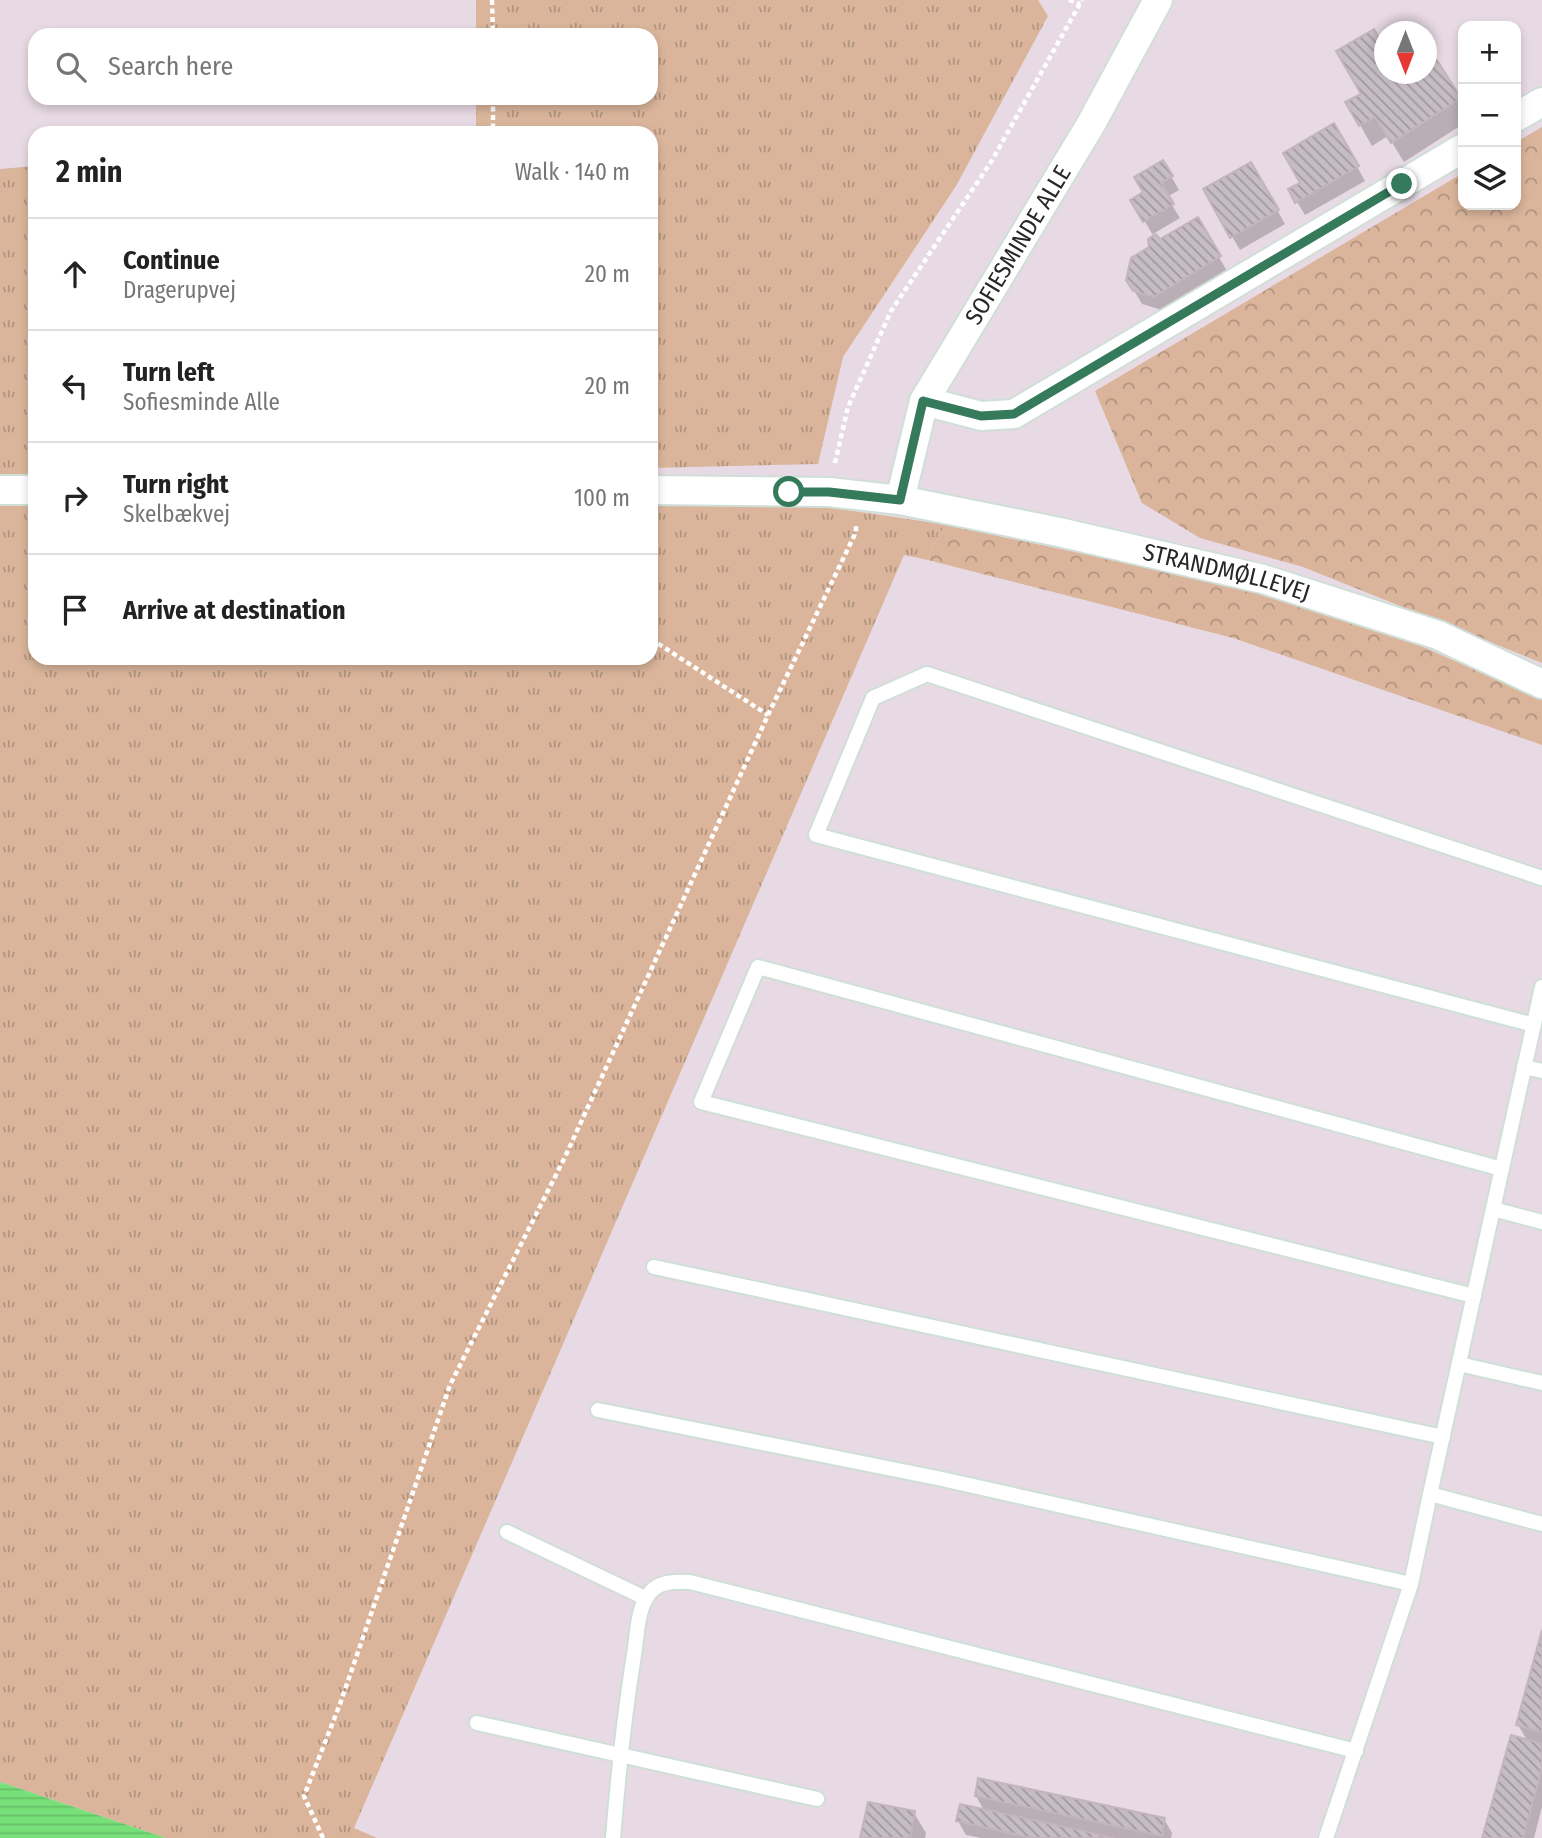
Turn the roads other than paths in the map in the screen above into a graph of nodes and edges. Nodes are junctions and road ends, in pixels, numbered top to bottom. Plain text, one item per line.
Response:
1 (1158, 0) edge
2 (1542, 102) edge
3 (1521, 114) edge
4 (1458, 151) edge
5 (923, 401) junction
6 (0, 490) edge
7 (28, 490) edge
8 (658, 490) edge
9 (900, 500) junction
10 (1542, 684) edge
11 (1542, 878) edge
12 (1542, 988) edge
13 (1534, 1026) junction
14 (1524, 1067) junction
15 (1542, 1071) edge
16 (1502, 1169) junction
17 (1493, 1209) junction
18 (1542, 1222) edge
19 (654, 1267) dead end
20 (1474, 1296) junction
21 (1460, 1363) junction
22 (1542, 1383) edge
23 (598, 1410) dead end
24 (1443, 1437) junction
25 (1430, 1494) junction
26 (1542, 1524) edge
27 (507, 1532) dead end
28 (1411, 1584) junction
29 (645, 1598) junction
30 (477, 1723) dead end
31 (1356, 1751) junction
32 (619, 1756) junction
33 (817, 1799) dead end
34 (613, 1838) edge
35 (1326, 1838) edge

1 - 5 street, SOFIESMINDE ALLE
2 - 3 street
4 - 5 street
5 - 9 street, SOFIESMINDE ALLE
6 - 7 street
8 - 9 street, STRANDMØLLEVEJ
9 - 10 street, STRANDMØLLEVEJ
11 - 13 lane
12 - 13 lane
13 - 14 lane
14 - 15 lane
14 - 16 lane
16 - 17 lane
16 - 20 lane
17 - 18 lane
17 - 20 lane
19 - 24 lane
20 - 21 lane
21 - 22 lane
21 - 24 lane
23 - 28 lane
24 - 25 lane
25 - 26 lane
25 - 28 lane
27 - 29 lane
28 - 31 lane
29 - 31 lane
29 - 32 lane
30 - 32 lane
31 - 35 lane
32 - 33 lane
32 - 34 lane

